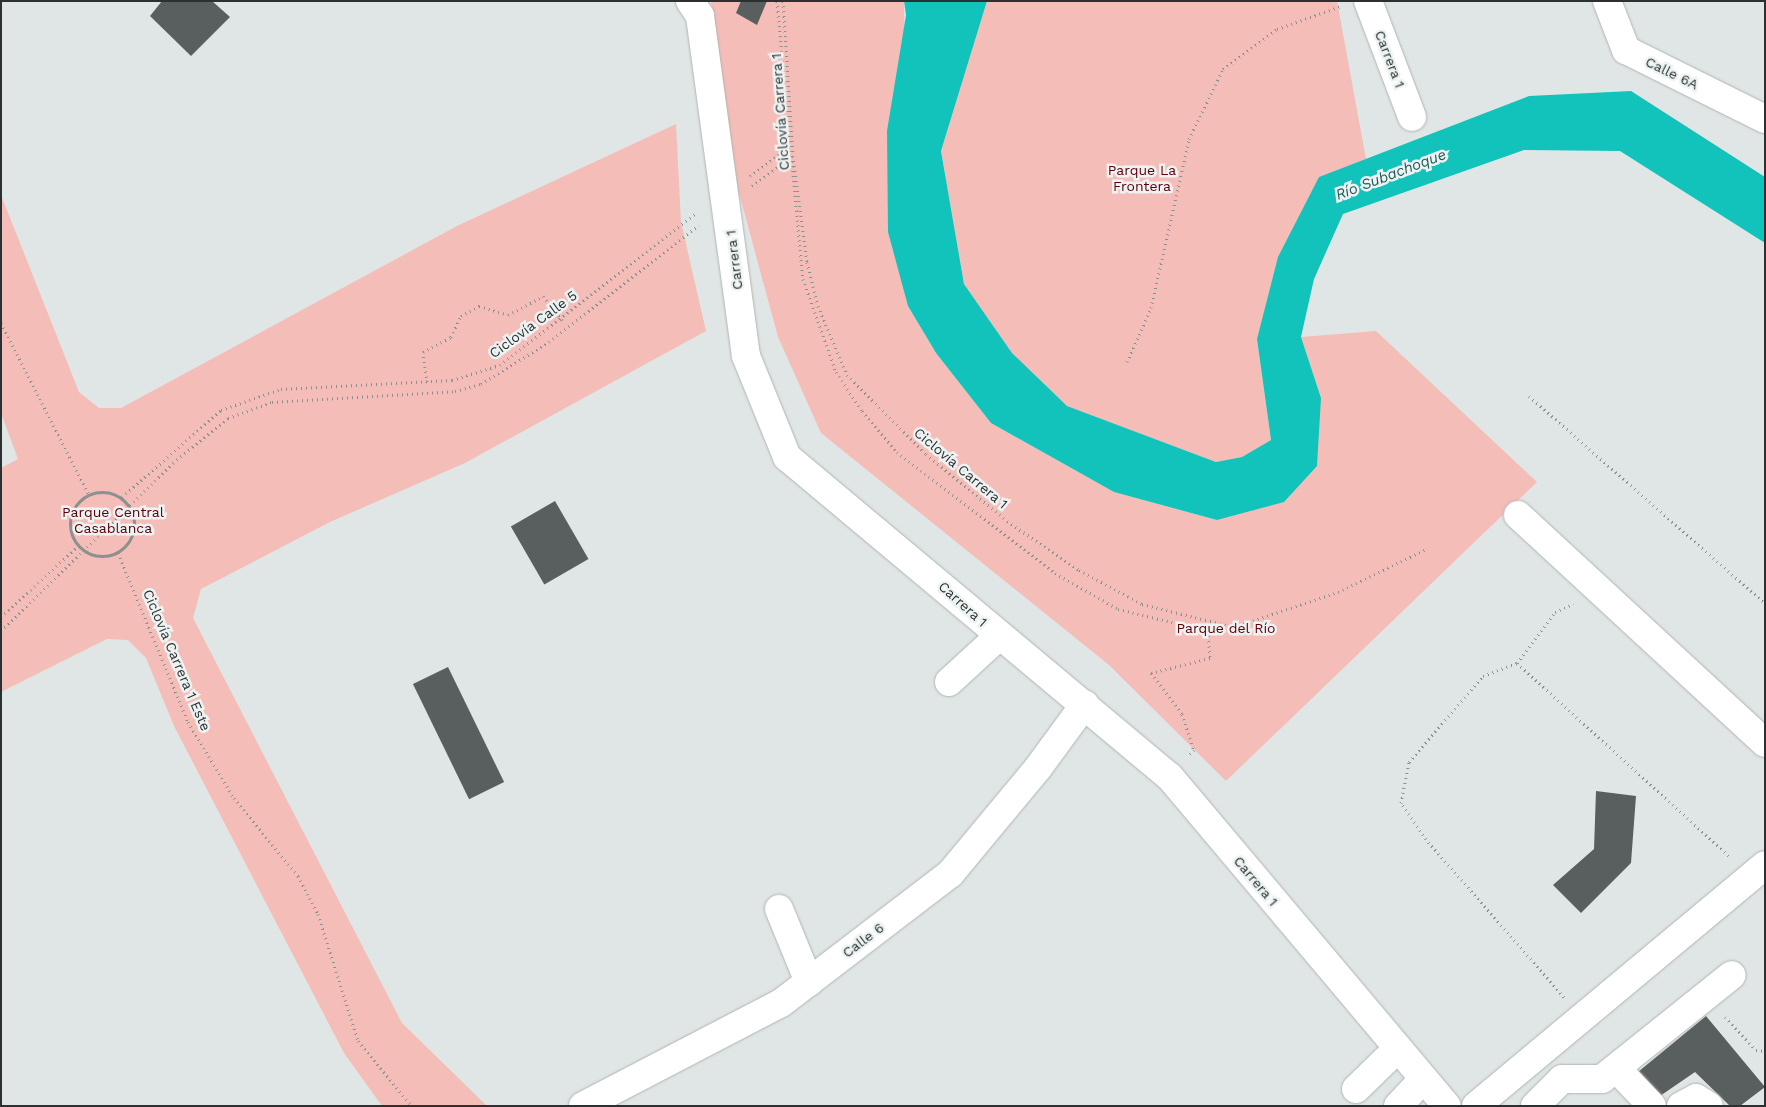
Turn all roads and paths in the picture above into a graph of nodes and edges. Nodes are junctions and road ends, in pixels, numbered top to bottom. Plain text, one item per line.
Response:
1 (690, 1) edge
2 (777, 1) edge
3 (783, 1) edge
4 (1607, 1) edge
5 (1357, 3) edge
6 (1412, 118) dead end
7 (1765, 119) edge
8 (793, 144) junction
9 (789, 147) junction
10 (792, 157) junction
11 (726, 199) junction
12 (562, 320) junction
13 (1, 323) edge
14 (1127, 362) dead end
15 (427, 382) junction
16 (1529, 396) dead end
17 (88, 494) junction
18 (122, 496) junction
19 (130, 506) junction
20 (1518, 515) dead end
21 (78, 546) junction
22 (1426, 549) dead end
23 (84, 551) junction
24 (118, 553) junction
25 (1601, 592) junction
26 (1765, 603) edge
27 (2, 615) edge
28 (1, 631) edge
29 (999, 636) junction
30 (1517, 663) junction
31 (949, 682) dead end
32 (1085, 704) junction
33 (1765, 743) edge
34 (1169, 776) junction
35 (1758, 871) edge
36 (779, 909) dead end
37 (1732, 975) dead end
38 (809, 982) junction
39 (1706, 997) junction
40 (1581, 1016) junction
41 (1397, 1049) junction
42 (1765, 1051) edge
43 (1616, 1068) junction
44 (1423, 1079) junction
45 (1356, 1089) dead end
46 (412, 1106) edge
47 (583, 1106) edge
48 (1398, 1106) edge
49 (1447, 1106) edge
50 (1476, 1106) edge
51 (1535, 1106) edge
52 (1652, 1106) edge
53 (1681, 1106) edge
54 (1709, 1106) edge

1 - 11 street, Carrera 1
2 - 9 path
3 - 8 path, Ciclovía Carrera 1
4 - 7 street, Calle 6A
5 - 6 street, Carrera 1
5 - 14 path
8 - 9 path, Ciclovía Calle 5
8 - 10 path, Ciclovía Carrera 1
9 - 10 path
9 - 11 path, Ciclovía Calle 5
10 - 11 path
10 - 22 path, Ciclovía Carrera 1
10 - 34 path
11 - 12 path, Ciclovía Calle 5
11 - 19 path
11 - 29 street, Carrera 1
12 - 15 path, Ciclovía Calle 5
12 - 15 path
13 - 17 path
15 - 18 path, Ciclovía Calle 5
16 - 26 path
17 - 18 path
17 - 21 path
18 - 19 path
19 - 23 path
19 - 24 path
20 - 25 street
21 - 23 path
21 - 27 path
23 - 24 path
23 - 28 path
24 - 46 path, Ciclovía Carrera 1 Este
25 - 30 path
25 - 33 street
29 - 31 street
29 - 32 street, Carrera 1
30 - 35 path
30 - 40 path
32 - 34 street, Carrera 1
32 - 38 street, Calle 6
34 - 41 street, Carrera 1
35 - 40 street
36 - 38 street
37 - 39 street
38 - 47 street, Calle 6
39 - 42 path
39 - 43 street
40 - 50 street
41 - 44 street, Carrera 1
41 - 45 street
43 - 51 street
43 - 52 street
44 - 48 street
44 - 49 street, Carrera 1
53 - 54 street

